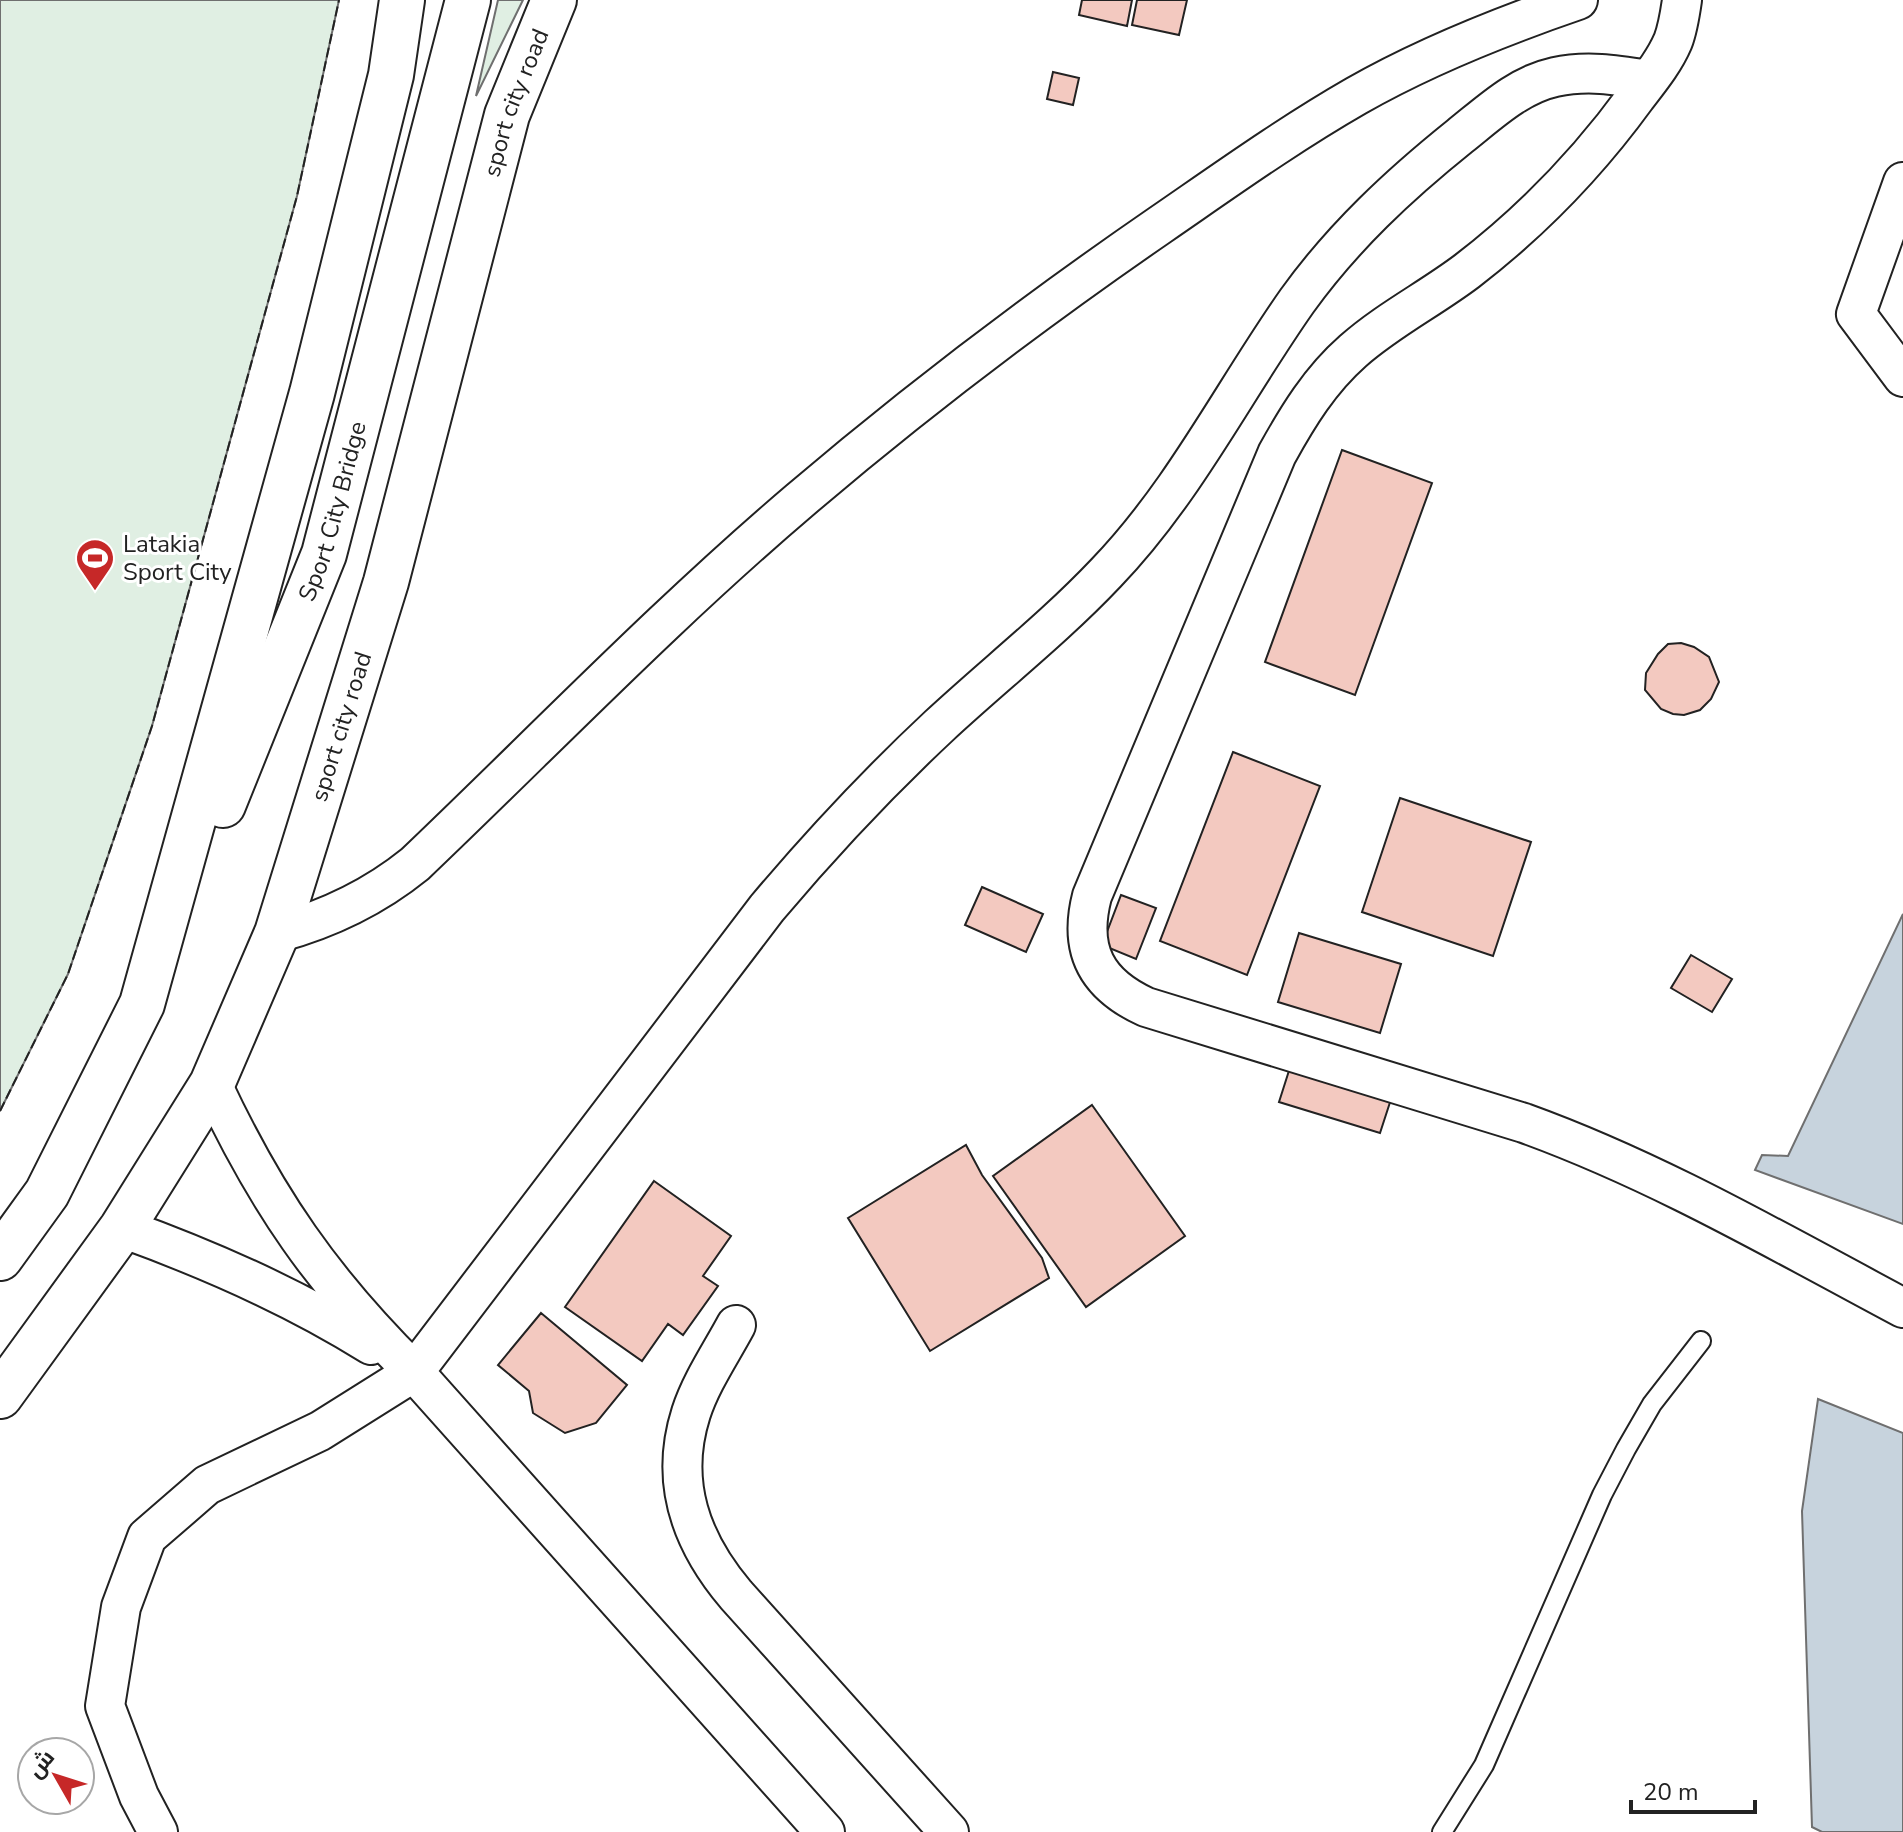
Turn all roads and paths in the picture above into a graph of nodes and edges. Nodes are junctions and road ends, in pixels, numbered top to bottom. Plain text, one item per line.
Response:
1 (402, 0) edge
2 (468, 0) edge
3 (554, 0) edge
4 (1578, 0) edge
5 (1682, 0) edge
6 (1649, 80) junction
7 (1903, 182) edge
8 (1903, 377) edge
9 (277, 933) junction
10 (142, 1004) junction
11 (212, 1084) junction
12 (122, 1228) junction
13 (0, 1258) edge
14 (1903, 1308) edge
15 (736, 1325) dead end
16 (1701, 1341) dead end
17 (414, 1372) junction
18 (0, 1396) edge
19 (158, 1832) edge
20 (825, 1832) edge
21 (949, 1832) edge
22 (1442, 1832) edge

1 - 10 main road
2 - 10 main road, Sport City Bridge
3 - 9 main road, sport city road
4 - 9 street
5 - 6 street
6 - 14 street
6 - 17 street
7 - 8 street
9 - 11 main road, sport city road
10 - 13 main road
11 - 12 main road, sport city road
11 - 17 street
12 - 17 street
12 - 18 main road, sport city road
15 - 21 street
16 - 22 lane
17 - 19 street
17 - 20 street

